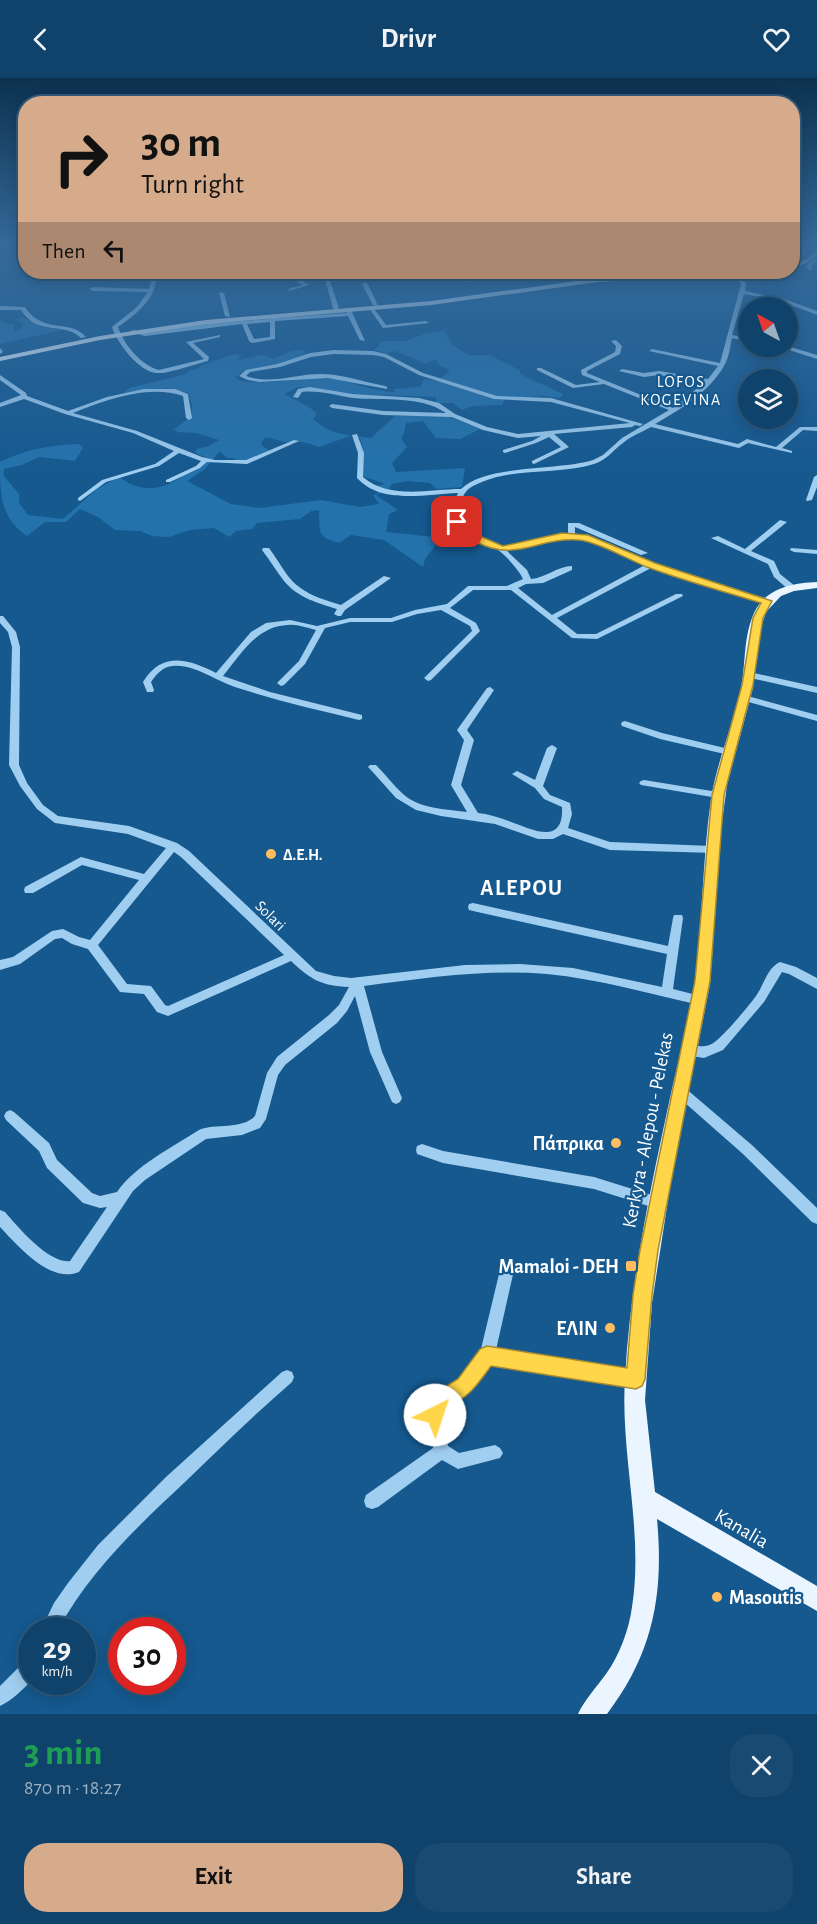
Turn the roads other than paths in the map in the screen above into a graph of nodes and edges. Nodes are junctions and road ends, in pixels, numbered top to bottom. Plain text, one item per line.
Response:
1 (34, 321) edge
2 (133, 321) edge
3 (199, 321) edge
4 (212, 321) edge
5 (249, 321) edge
6 (273, 321) edge
7 (354, 321) edge
8 (382, 321) edge
9 (733, 321) edge
10 (244, 322) junction
11 (426, 323) dead end
12 (186, 326) junction
13 (129, 329) junction
14 (116, 333) junction
15 (218, 336) dead end
16 (729, 336) junction
17 (83, 337) junction
18 (738, 338) edge
19 (363, 339) dead end
20 (614, 342) dead end
21 (652, 351) dead end
22 (798, 352) edge
23 (0, 354) edge
24 (817, 357) edge
25 (723, 365) junction
26 (539, 369) dead end
27 (622, 371) dead end
28 (0, 377) edge
29 (708, 381) junction
30 (604, 383) junction
31 (385, 388) dead end
32 (24, 397) junction
33 (296, 397) dead end
34 (0, 405) edge
35 (332, 406) dead end
36 (674, 410) junction
37 (67, 413) junction
38 (453, 415) junction
39 (189, 418) dead end
40 (640, 424) junction
41 (651, 424) junction
42 (530, 429) dead end
43 (817, 429) edge
44 (568, 432) junction
45 (549, 434) junction
46 (355, 435) dead end
47 (296, 441) dead end
48 (777, 449) junction
49 (179, 450) junction
50 (505, 451) dead end
51 (790, 452) dead end
52 (206, 460) junction
53 (534, 462) dead end
54 (817, 477) edge
55 (168, 481) dead end
56 (462, 491) junction
57 (80, 499) dead end
58 (809, 500) dead end
59 (783, 522) dead end
60 (572, 536) junction
61 (715, 538) dead end
62 (501, 549) junction
63 (266, 550) dead end
64 (794, 550) dead end
65 (745, 552) junction
66 (817, 552) edge
67 (644, 553) dead end
68 (651, 565) junction
69 (569, 568) dead end
70 (387, 578) dead end
71 (525, 582) junction
72 (817, 585) edge
73 (513, 588) junction
74 (792, 588) junction
75 (679, 596) dead end
76 (767, 601) junction
77 (342, 608) junction
78 (444, 608) junction
79 (0, 618) edge
80 (551, 618) junction
81 (344, 621) junction
82 (322, 627) junction
83 (749, 675) junction
84 (218, 676) junction
85 (428, 678) dead end
86 (281, 683) dead end
87 (150, 690) dead end
88 (490, 690) dead end
89 (817, 690) edge
90 (744, 698) junction
91 (359, 717) dead end
92 (817, 718) edge
93 (625, 724) dead end
94 (552, 748) dead end
95 (729, 752) junction
96 (373, 767) dead end
97 (517, 774) dead end
98 (644, 783) dead end
99 (538, 786) junction
100 (718, 795) junction
101 (475, 816) junction
102 (562, 830) junction
103 (173, 846) junction
104 (712, 850) junction
105 (145, 878) junction
106 (29, 890) dead end
107 (473, 907) dead end
108 (678, 918) dead end
109 (92, 945) junction
110 (673, 951) junction
111 (292, 956) junction
112 (0, 965) edge
113 (357, 982) junction
114 (817, 984) edge
115 (667, 993) junction
116 (700, 1000) junction
117 (689, 1051) junction
118 (680, 1091) junction
119 (396, 1098) dead end
120 (10, 1116) dead end
121 (422, 1150) dead end
122 (120, 1198) junction
123 (658, 1203) junction
124 (0, 1217) edge
125 (817, 1217) edge
126 (507, 1270) dead end
127 (487, 1356) junction
128 (287, 1377) dead end
129 (636, 1379) junction
130 (441, 1451) junction
131 (495, 1453) dead end
132 (644, 1499) junction
133 (372, 1501) dead end
134 (817, 1599) edge
135 (56, 1617) edge
136 (18, 1682) edge
137 (0, 1697) edge
138 (591, 1714) edge

1 - 17 street
2 - 13 street
3 - 13 main road
4 - 12 main road
5 - 10 street
6 - 10 street
7 - 19 street
8 - 11 street
9 - 16 street
10 - 12 street
12 - 13 main road
13 - 14 main road
13 - 14 street
14 - 15 street
14 - 17 main road
14 - 23 main road
16 - 18 street
16 - 25 street
17 - 23 main road
20 - 30 street
21 - 25 street
22 - 24 street
25 - 29 street
26 - 30 street
27 - 29 street
28 - 32 street
29 - 36 street
30 - 36 street
31 - 40 street
32 - 34 street
32 - 37 street
33 - 38 street
35 - 38 street
36 - 41 street
37 - 39 street
37 - 49 street
38 - 45 street
40 - 41 street
40 - 44 street
41 - 48 street
41 - 56 street
42 - 44 street
43 - 48 street
44 - 45 street
45 - 50 street
45 - 53 street
46 - 56 street
47 - 52 street
48 - 51 street
49 - 52 street
49 - 57 street
52 - 55 street
54 - 58 street
56 - 62 street
59 - 65 street
60 - 62 street
60 - 67 street
60 - 68 street
61 - 65 street
62 - 71 street
63 - 77 street
64 - 66 street
65 - 74 street
68 - 76 street
68 - 80 street
69 - 71 street
70 - 77 street
71 - 73 street
72 - 74 main road
73 - 78 street
73 - 80 street
74 - 76 main road
75 - 80 street
76 - 83 main road, Kerkyra - Alepou - Pelekas
77 - 81 street
78 - 81 street
78 - 85 street
79 - 103 street, Solari
81 - 82 street
82 - 84 street
82 - 86 street
83 - 89 street
83 - 90 main road, Kerkyra - Alepou - Pelekas
84 - 87 street
84 - 91 street
88 - 101 street
90 - 92 street
90 - 95 main road, Kerkyra - Alepou - Pelekas
93 - 95 street
94 - 99 street
95 - 100 main road, Kerkyra - Alepou - Pelekas
96 - 101 street
97 - 99 street
98 - 100 street
99 - 102 street
100 - 104 main road, Kerkyra - Alepou - Pelekas
101 - 102 street
102 - 104 street
103 - 105 street
103 - 111 street, Solari
104 - 116 main road, Kerkyra - Alepou - Pelekas
105 - 106 street
105 - 109 street
107 - 110 street
108 - 110 street
109 - 111 street
109 - 112 street
110 - 115 street
111 - 113 street, Solari
113 - 115 street, Solari
113 - 119 street
113 - 122 street
114 - 117 street
115 - 116 street, Solari
116 - 117 main road, Kerkyra - Alepou - Pelekas
117 - 118 main road, Kerkyra - Alepou - Pelekas
118 - 123 main road, Kerkyra - Alepou - Pelekas
118 - 125 street
120 - 122 street
121 - 123 street
122 - 124 street
123 - 129 main road, Kerkyra - Alepou - Pelekas
126 - 127 street
127 - 129 street
127 - 130 street
128 - 135 street
129 - 132 main road, Kerkyra - Alepou - Pelekas
130 - 131 street
130 - 133 street
132 - 134 main road, Kanalia
132 - 138 main road, Kerkyra - Alepou - Pelekas
136 - 137 street

